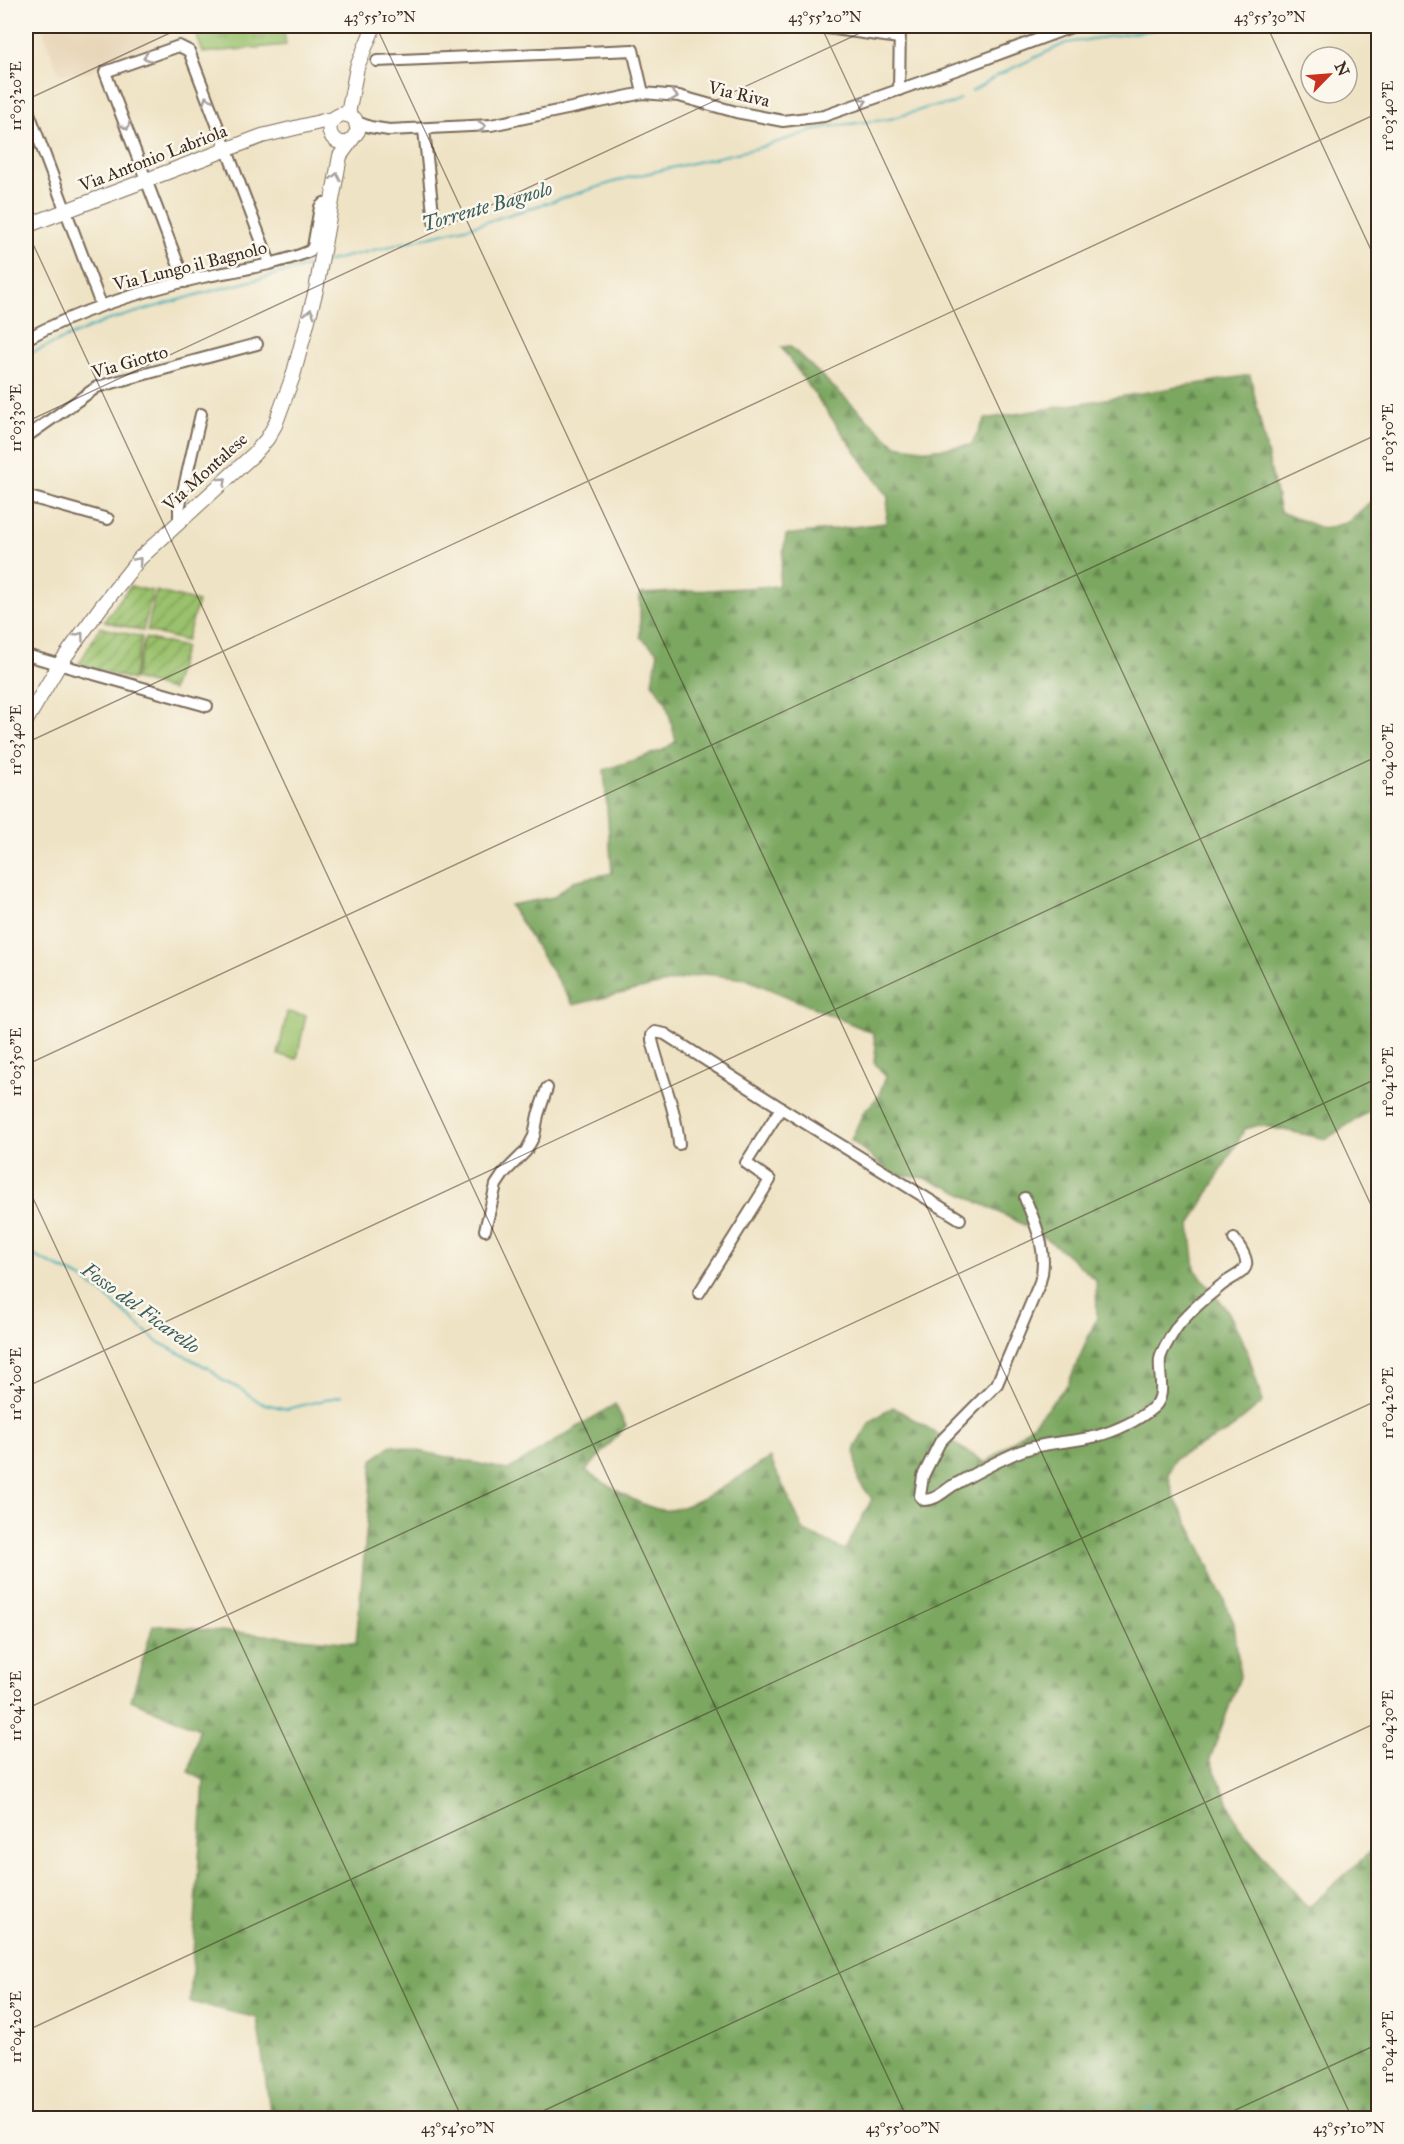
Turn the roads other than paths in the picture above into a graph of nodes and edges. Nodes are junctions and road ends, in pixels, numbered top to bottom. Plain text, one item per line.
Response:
1 (374, 26) edge
2 (813, 26) edge
3 (900, 26) edge
4 (1074, 26) edge
5 (899, 39) junction
6 (377, 61) dead end
7 (899, 90) junction
8 (643, 93) junction
9 (26, 105) edge
10 (333, 119) junction
11 (296, 127) junction
12 (353, 129) junction
13 (424, 130) junction
14 (330, 134) junction
15 (226, 149) junction
16 (147, 179) junction
17 (331, 202) junction
18 (66, 210) junction
19 (434, 222) dead end
20 (26, 226) edge
21 (270, 263) junction
22 (185, 282) junction
23 (101, 305) junction
24 (26, 337) edge
25 (257, 344) dead end
26 (201, 414) dead end
27 (26, 437) edge
28 (26, 496) edge
29 (108, 519) dead end
30 (179, 520) junction
31 (26, 655) edge
32 (59, 665) junction
33 (207, 706) dead end
34 (26, 721) edge
35 (547, 1088) dead end
36 (781, 1108) junction
37 (679, 1144) dead end
38 (1025, 1198) dead end
39 (960, 1218) dead end
40 (484, 1230) dead end
41 (1234, 1239) dead end
42 (699, 1293) dead end

1 - 12 street, Via Montalese
2 - 5 street
3 - 5 street
4 - 7 street, Via Riva
5 - 7 street
6 - 8 street
8 -> 7 street, Via Riva
13 -> 8 street, Via Riva
9 - 18 street
10 - 11 street, Via Antonio Labriola
10 - 12 street
10 - 14 street
11 - 14 street, Via Antonio Labriola
11 - 15 street, Via Antonio Labriola
12 - 13 street, Via Riva
12 - 14 street
17 -> 12 street, Via Montalese
13 - 19 street
15 - 16 street, Via Antonio Labriola
15 -> 16 street
15 - 21 street
16 - 18 street, Via Antonio Labriola
16 - 22 street
17 - 21 street, Via Lungo il Bagnolo
30 -> 17 street, Via Montalese
18 - 20 street, Via Antonio Labriola
18 - 23 street
21 - 22 street, Via Lungo il Bagnolo
22 - 23 street, Via Lungo il Bagnolo
23 - 24 street, Via Lungo il Bagnolo
25 - 27 street, Via Giotto
26 - 30 street
28 - 29 street
32 -> 30 street, Via Montalese
31 - 32 street
32 - 33 street
32 - 34 street, Via Montalese
35 - 40 street
36 - 37 street
36 - 39 street
36 - 42 street
38 - 41 street

